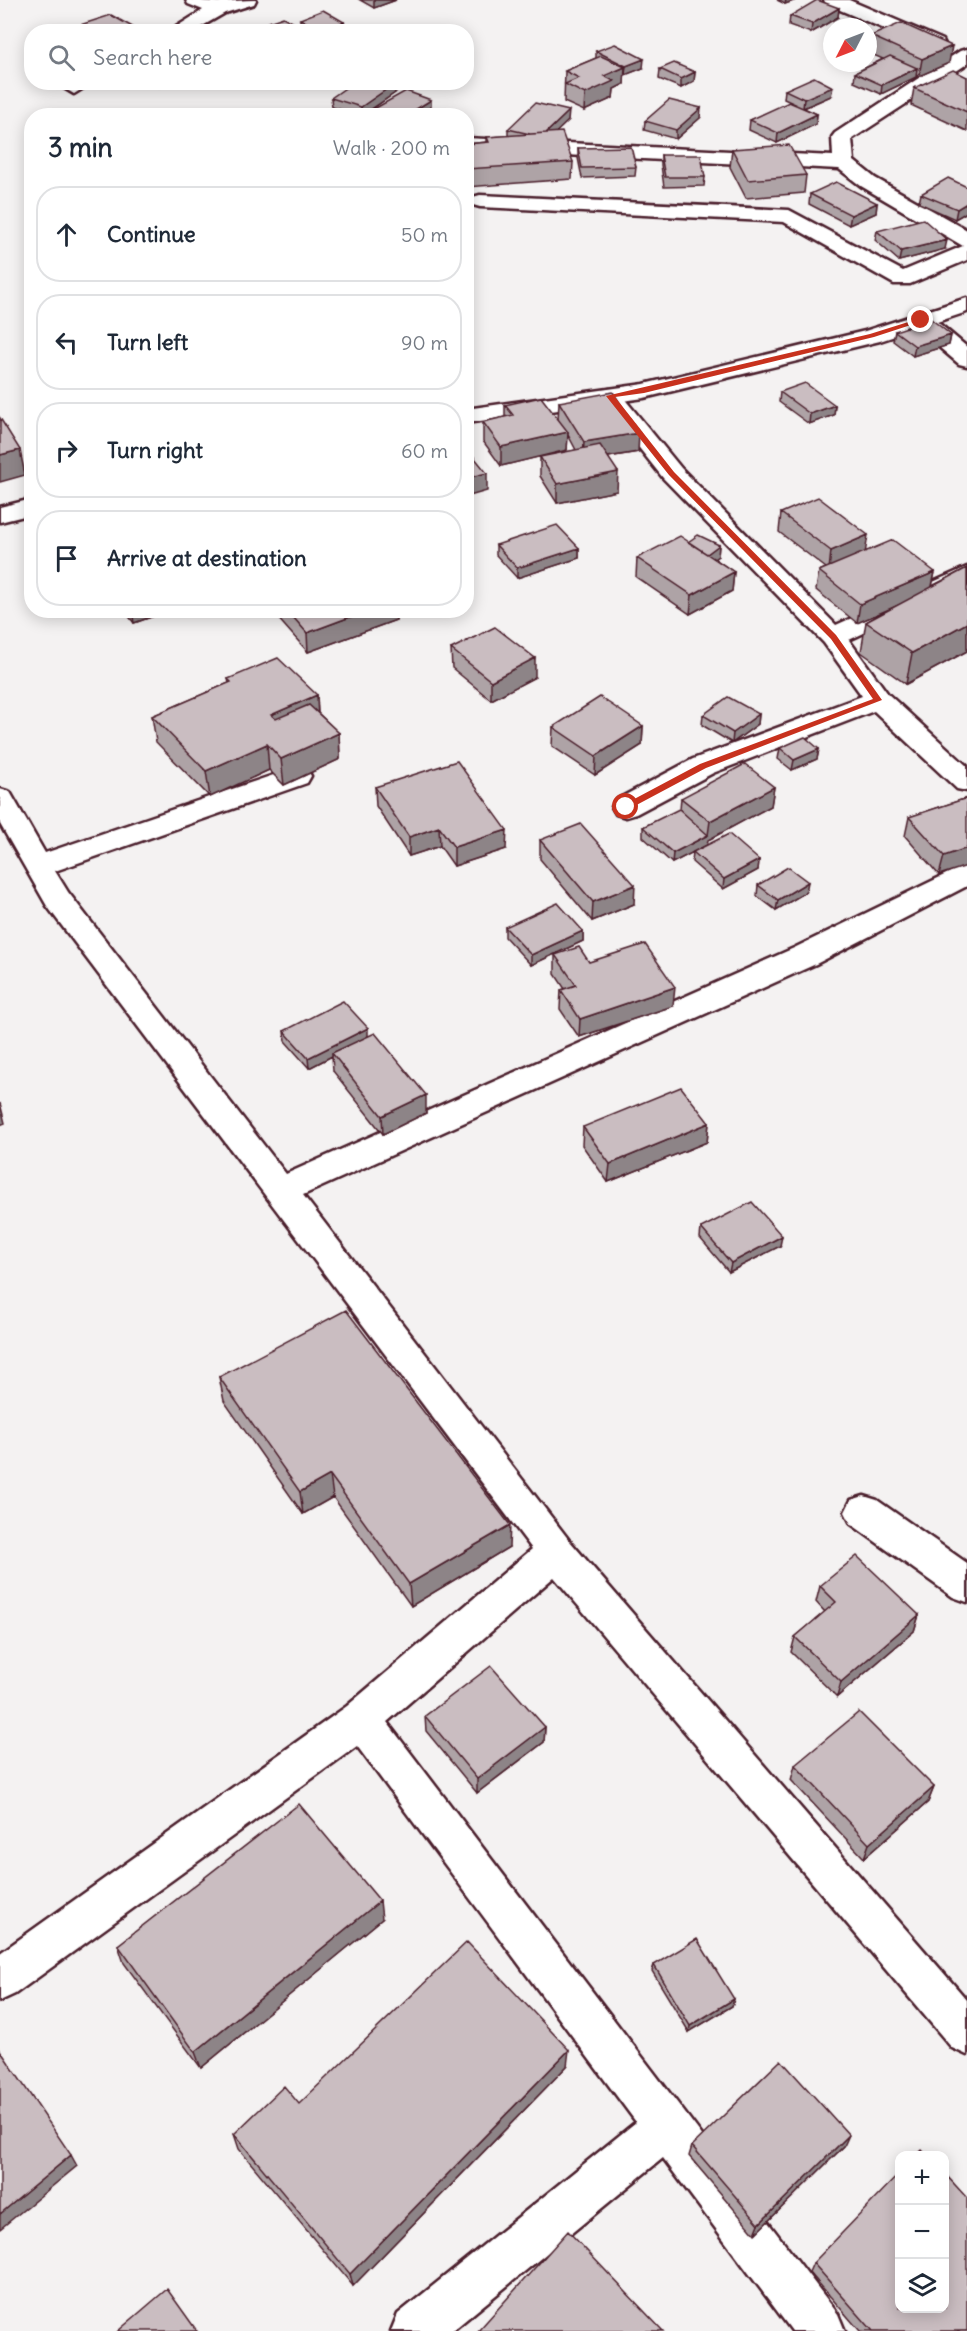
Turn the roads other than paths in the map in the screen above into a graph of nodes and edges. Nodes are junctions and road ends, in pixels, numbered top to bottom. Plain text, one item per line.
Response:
1 (195, 0) edge
2 (247, 0) edge
3 (833, 0) edge
4 (218, 9) junction
5 (191, 24) edge
6 (966, 56) edge
7 (474, 144) edge
8 (844, 162) junction
9 (480, 201) dead end
10 (967, 241) edge
11 (967, 252) edge
12 (967, 305) edge
13 (921, 320) junction
14 (967, 359) edge
15 (610, 396) junction
16 (474, 415) edge
17 (24, 508) edge
18 (0, 515) edge
19 (967, 575) edge
20 (833, 637) junction
21 (878, 700) junction
22 (297, 776) edge
23 (967, 782) edge
24 (0, 799) edge
25 (626, 807) dead end
26 (38, 866) junction
27 (967, 874) edge
28 (280, 1191) junction
29 (864, 1512) dead end
30 (556, 1552) junction
31 (967, 1585) edge
32 (361, 1719) junction
33 (0, 1979) edge
34 (967, 2033) edge
35 (667, 2126) junction
36 (415, 2331) edge
37 (821, 2331) edge

1 - 4 street
2 - 4 street
3 - 6 street
4 - 5 street
6 - 8 street
7 - 8 street
8 - 10 street
9 - 11 street
12 - 13 street
13 - 14 street
13 - 15 street
15 - 16 street
15 - 20 street
17 - 18 street
19 - 20 street
20 - 21 street
21 - 23 street
21 - 25 street
22 - 26 street
24 - 26 street
26 - 28 street
27 - 28 street
28 - 30 street
29 - 31 street
30 - 32 street
30 - 34 street
32 - 33 street
32 - 35 street
35 - 36 street
35 - 37 street

